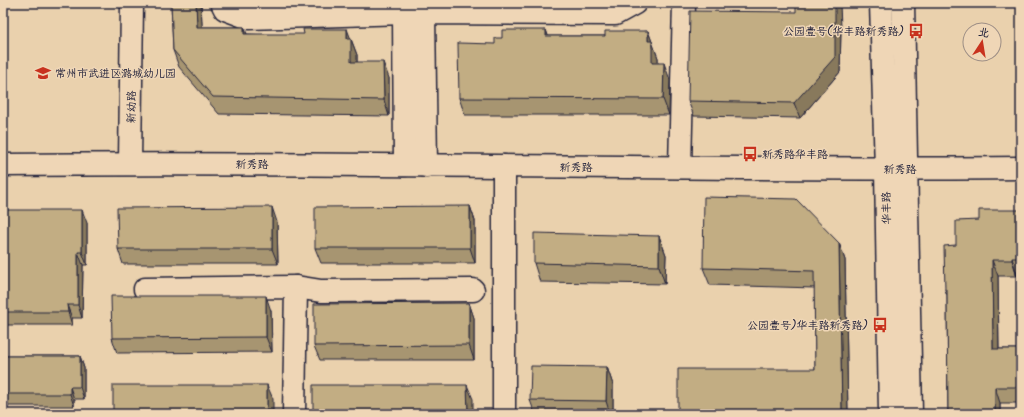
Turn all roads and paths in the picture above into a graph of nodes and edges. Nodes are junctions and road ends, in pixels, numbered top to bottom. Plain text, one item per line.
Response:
1 (132, 3) edge
2 (222, 3) edge
3 (635, 3) edge
4 (684, 3) edge
5 (881, 3) edge
6 (903, 3) edge
7 (414, 13) junction
8 (130, 164) junction
9 (3, 165) edge
10 (416, 166) junction
11 (504, 166) junction
12 (680, 167) junction
13 (1021, 168) edge
14 (896, 169) junction
15 (296, 287) junction
16 (145, 289) dead end
17 (473, 290) dead end
18 (294, 414) edge
19 (504, 414) edge
20 (890, 414) edge
21 (911, 414) edge

1 - 8 street, 新幼路
2 - 7 street
3 - 7 street
4 - 12 street
5 - 14 street, 华丰路
6 - 14 street, 华丰路
7 - 10 street
8 - 9 street, 新秀路
8 - 10 street, 新秀路
10 - 11 street, 新秀路
11 - 12 street, 新秀路
11 - 19 street
12 - 14 street, 新秀路
13 - 14 street, 新秀路
14 - 20 street, 华丰路
14 - 21 street, 华丰路
15 - 16 street
15 - 17 street
15 - 18 street

